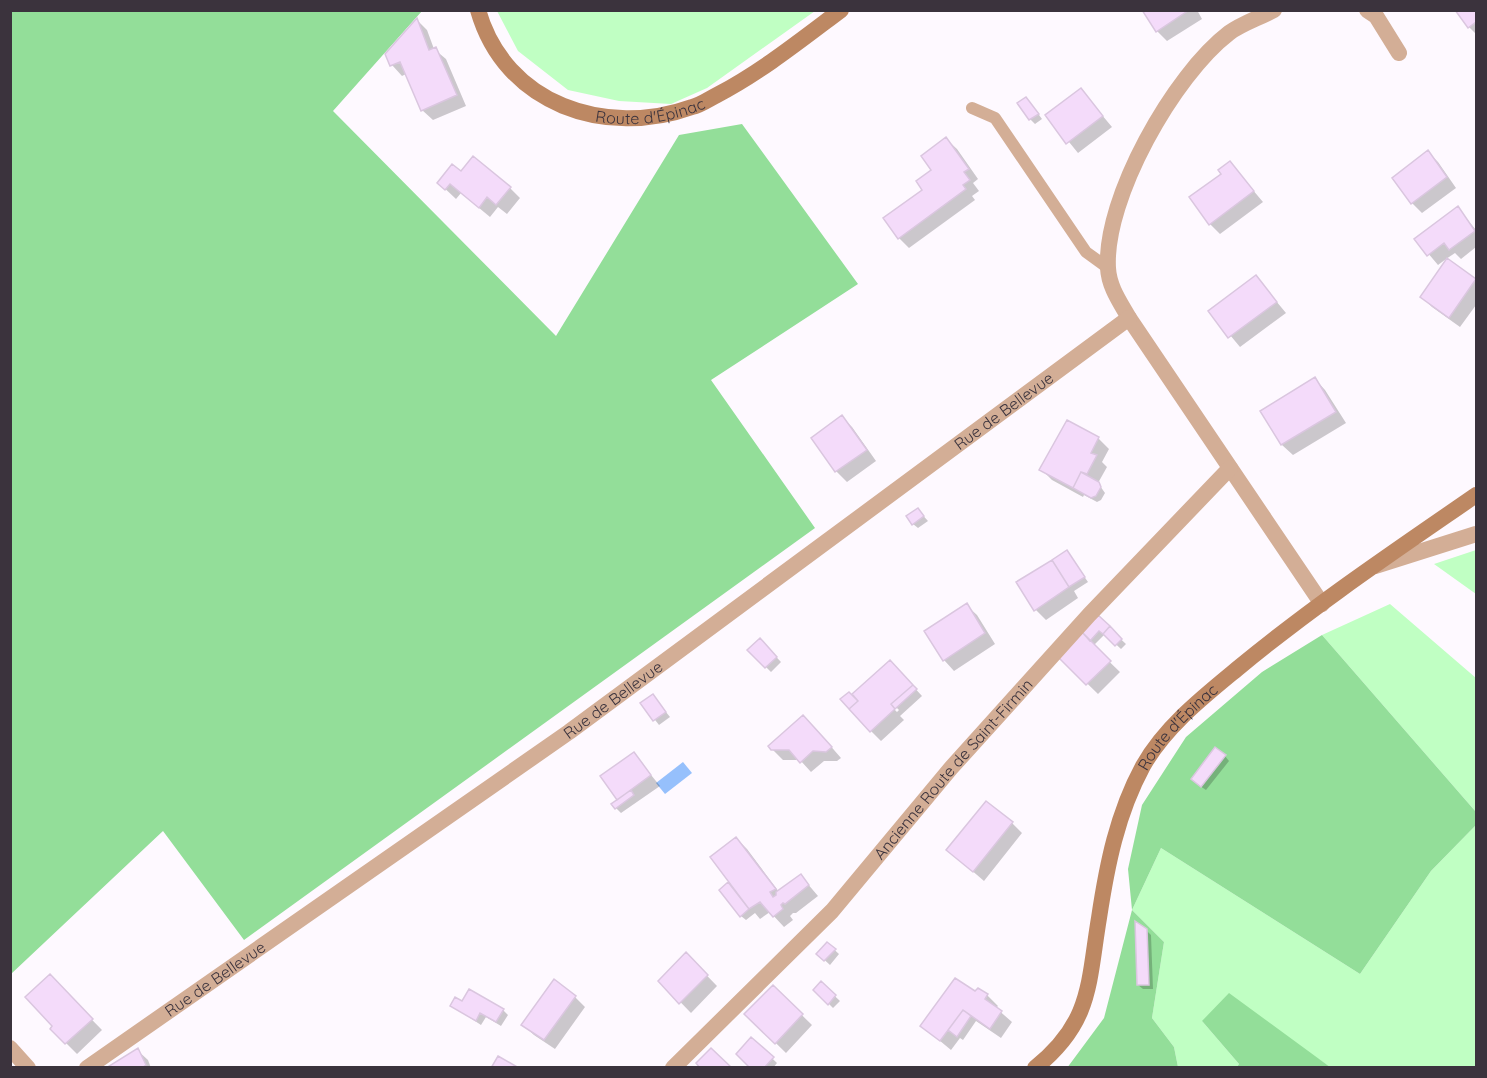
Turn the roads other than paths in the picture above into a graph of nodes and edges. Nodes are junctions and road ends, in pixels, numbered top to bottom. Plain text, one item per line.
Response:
1 (478, 10) edge
2 (841, 10) edge
3 (1274, 10) edge
4 (1367, 10) edge
5 (1399, 53) dead end
6 (972, 108) dead end
7 (1108, 268) junction
8 (1129, 318) junction
9 (1230, 468) junction
10 (1476, 495) edge
11 (1476, 534) edge
12 (1374, 567) junction
13 (1322, 604) junction
14 (10, 1048) edge
15 (28, 1068) edge
16 (87, 1068) edge
17 (673, 1068) edge
18 (1035, 1068) edge

1 - 2 main road, Route d'Épinac
3 - 7 street
4 - 5 street
6 - 7 lane
7 - 8 street
8 - 9 street
8 - 16 street, Rue de Bellevue
9 - 13 street
9 - 17 street, Ancienne Route de Saint-Firmin
10 - 12 main road, Route d'Épinac
11 - 12 street
12 - 13 main road, Route d'Épinac
13 - 18 main road, Route d'Épinac
14 - 15 street

